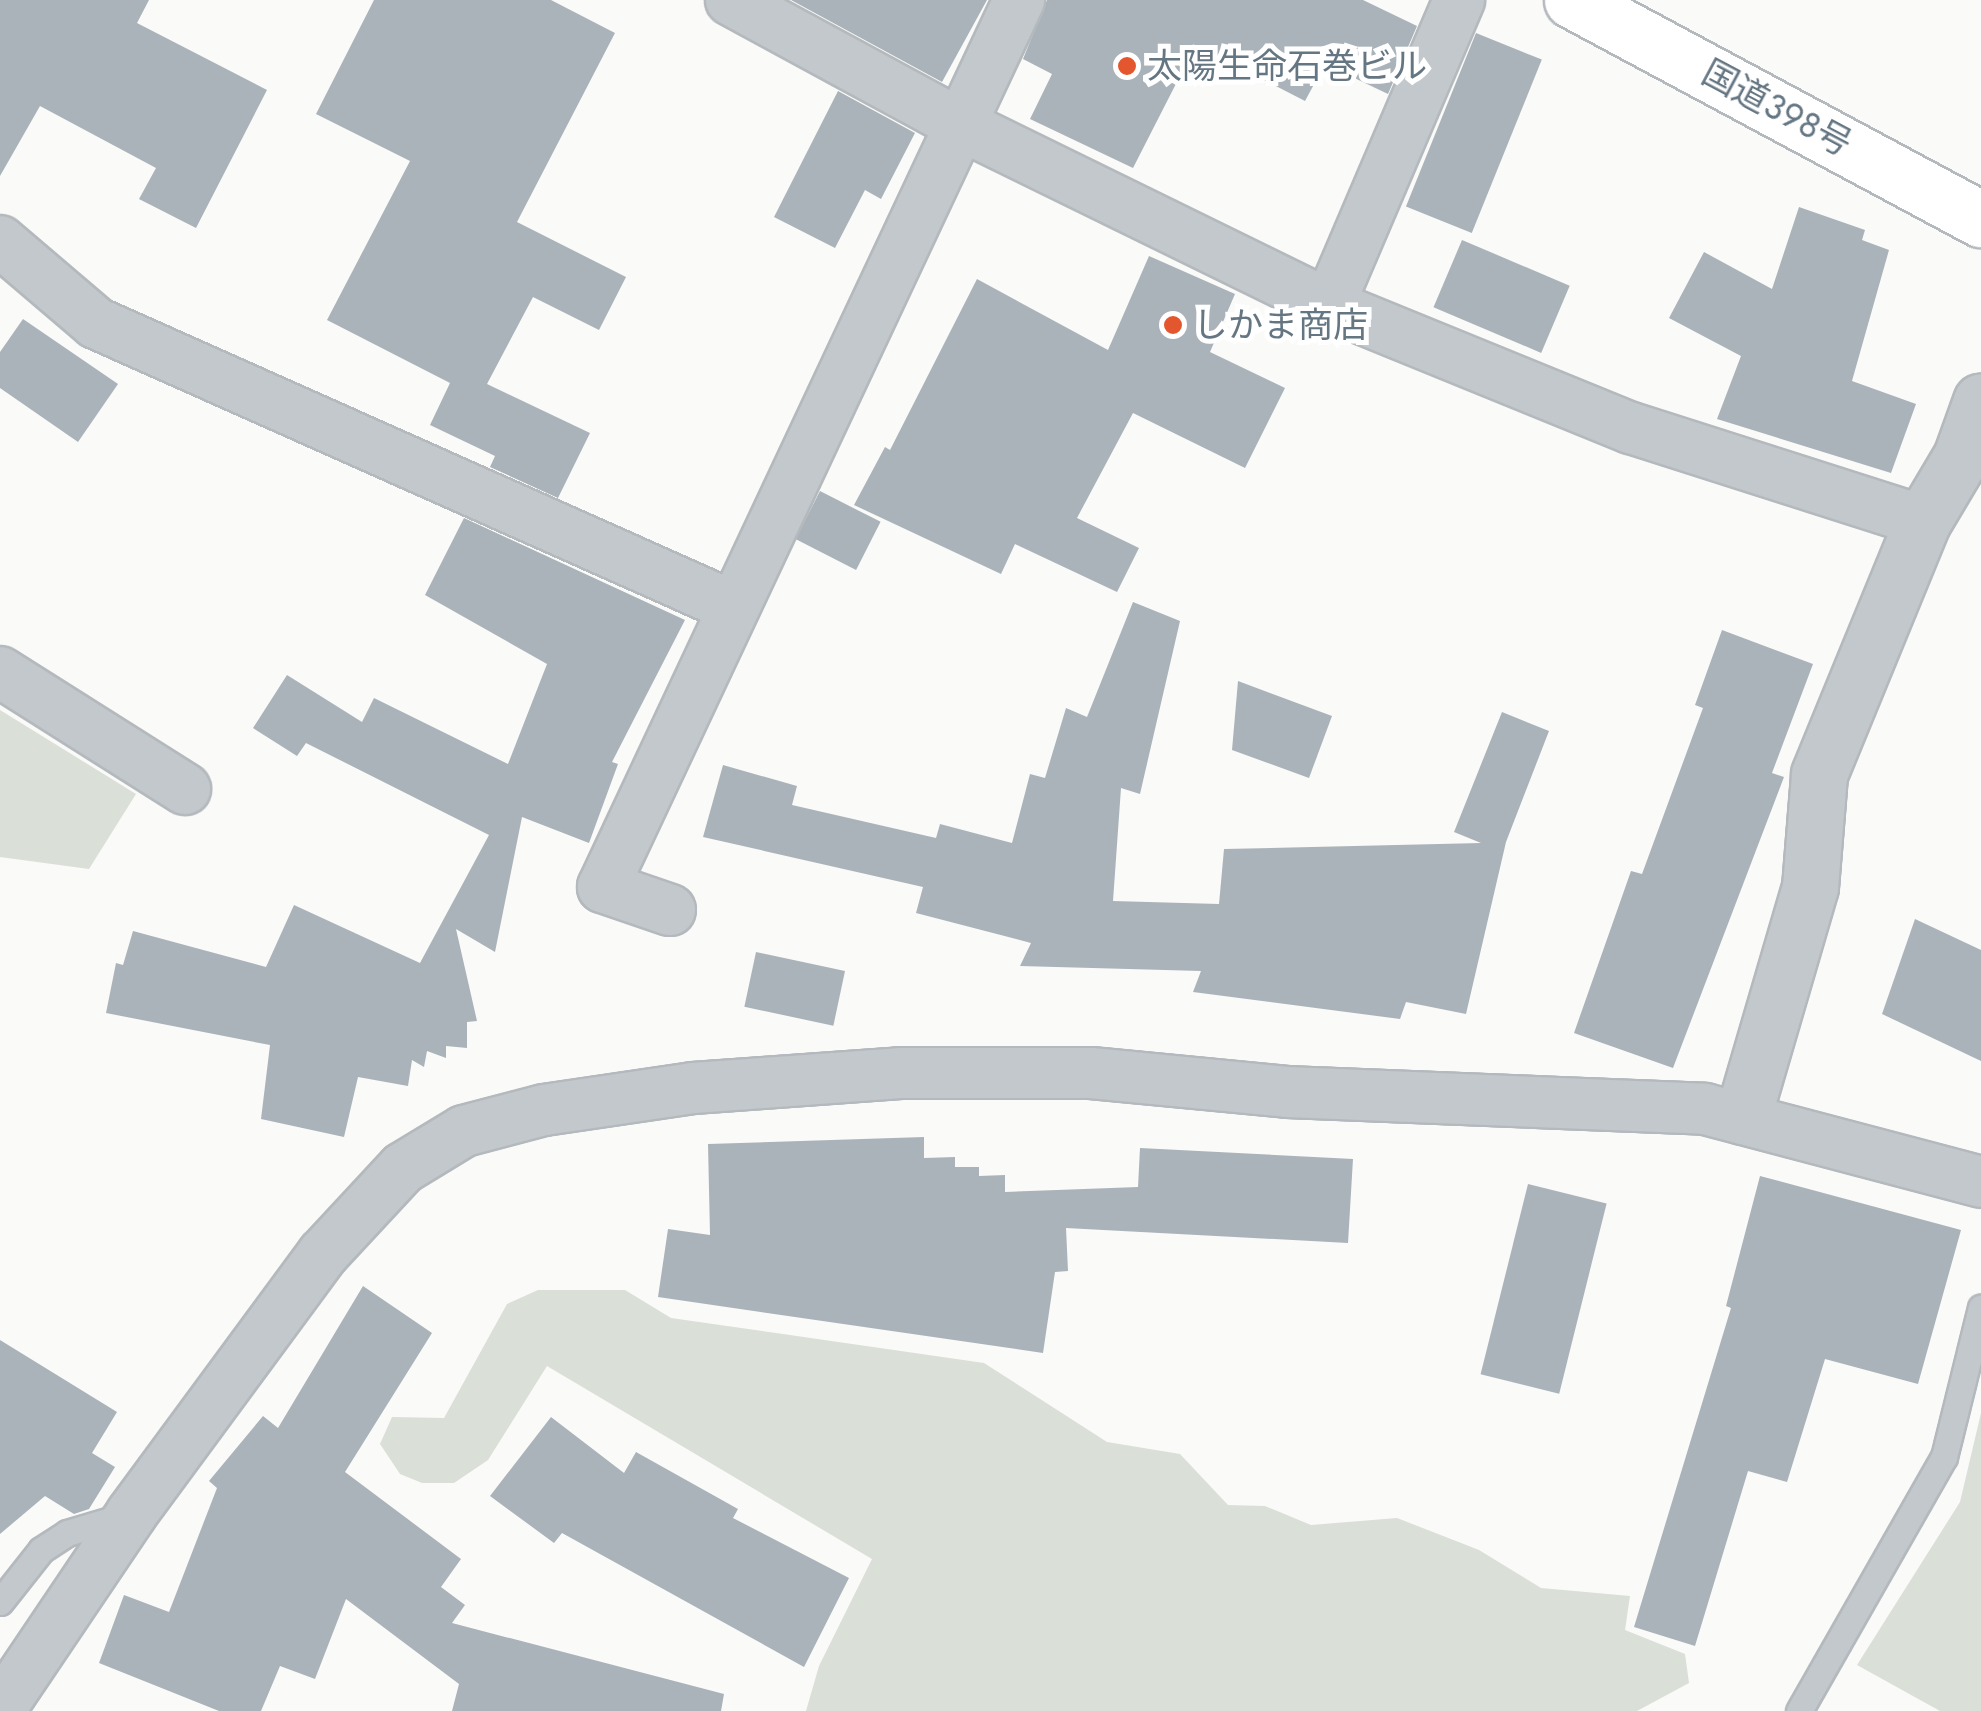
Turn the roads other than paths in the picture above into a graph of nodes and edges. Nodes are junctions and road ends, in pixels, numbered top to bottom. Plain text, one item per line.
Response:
1 (731, 0) edge
2 (1019, 0) edge
3 (1459, 0) edge
4 (1572, 0) edge
5 (958, 124) junction
6 (1981, 218) edge
7 (0, 241) edge
8 (1329, 306) junction
9 (1981, 401) edge
10 (1924, 521) junction
11 (731, 606) junction
12 (0, 672) edge
13 (185, 789) dead end
14 (670, 910) dead end
15 (1742, 1116) junction
16 (1981, 1182) edge
17 (1981, 1308) edge
18 (132, 1514) junction
19 (0, 1602) edge
20 (0, 1709) edge
21 (1799, 1711) edge

1 - 5 street
2 - 5 street
3 - 8 street
4 - 6 highway, 国道398号
5 - 8 street
5 - 11 street
7 - 11 street
8 - 10 street
9 - 10 street
10 - 15 street
11 - 14 street
12 - 13 street
15 - 16 street
15 - 18 street
17 - 21 lane
18 - 19 lane
18 - 20 street

